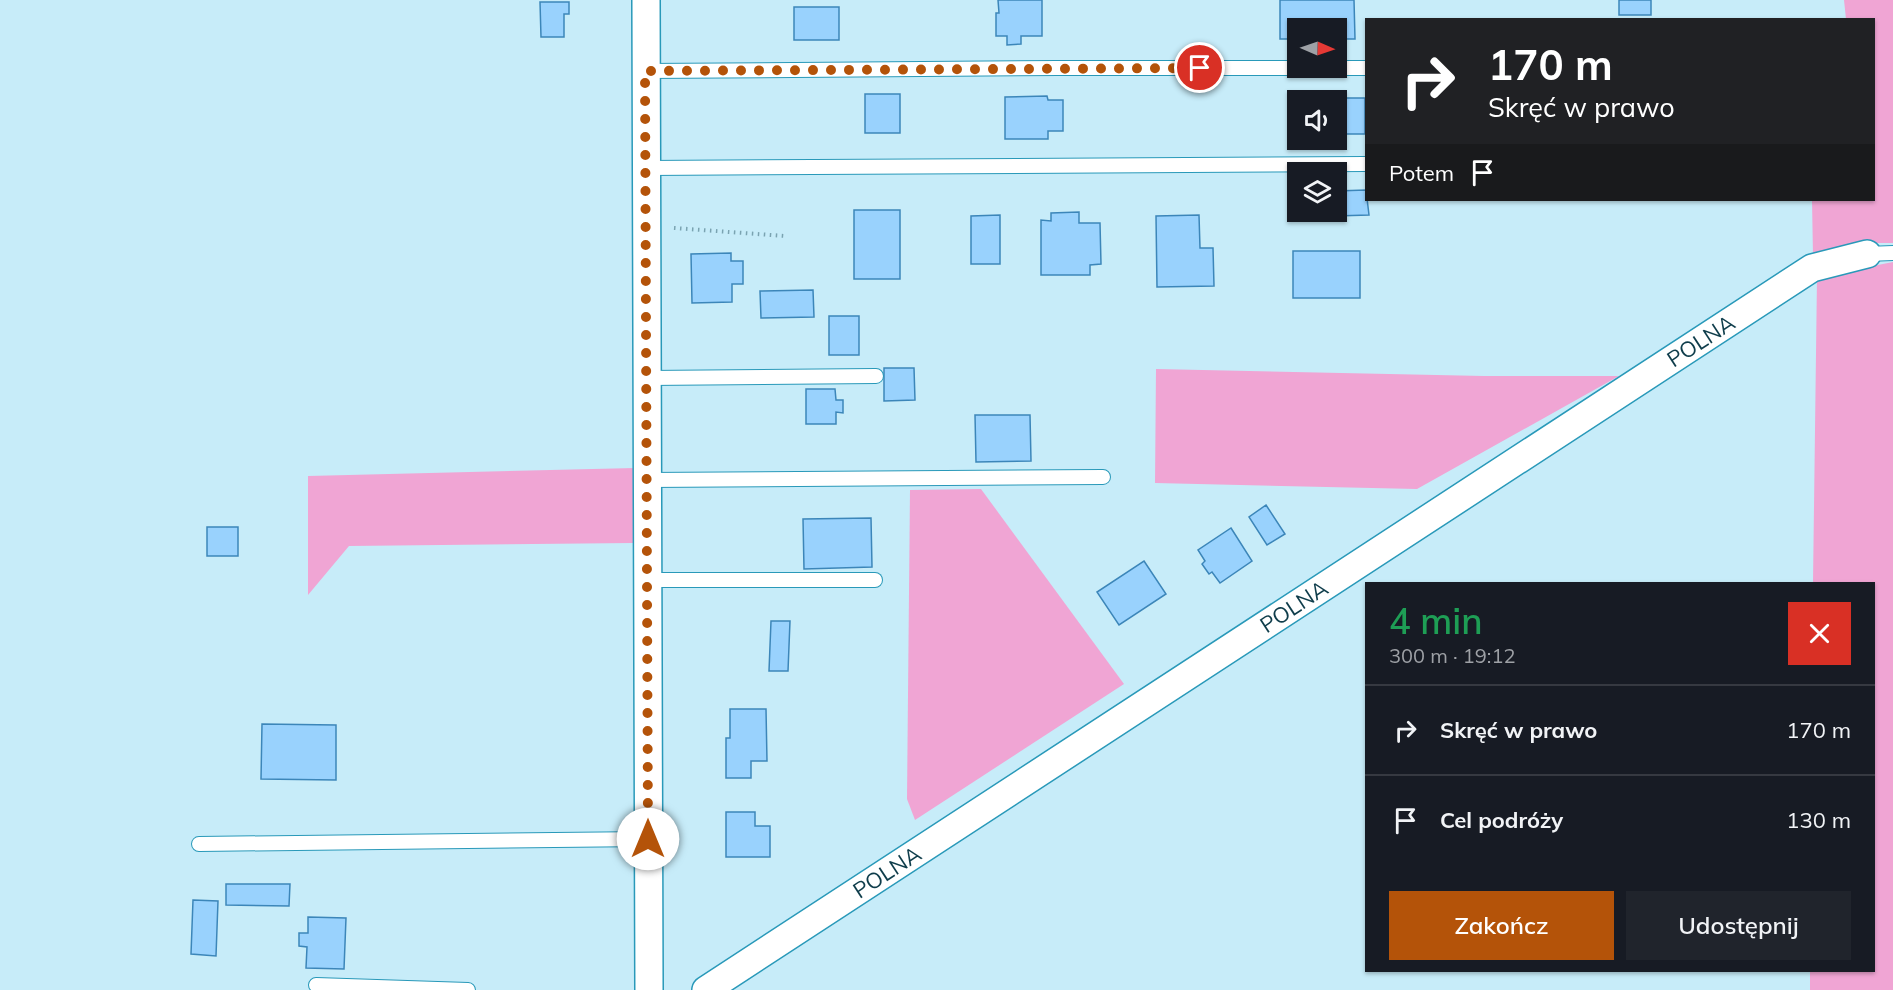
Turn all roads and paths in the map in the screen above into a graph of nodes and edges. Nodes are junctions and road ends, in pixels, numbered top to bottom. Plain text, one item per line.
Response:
1 (646, 0) edge
2 (1365, 68) edge
3 (645, 71) junction
4 (1365, 164) edge
5 (646, 168) junction
6 (646, 226) junction
7 (785, 236) dead end
8 (1880, 254) edge
9 (876, 376) dead end
10 (647, 378) junction
11 (1103, 477) dead end
12 (647, 480) junction
13 (647, 580) junction
14 (875, 580) dead end
15 (648, 839) junction
16 (199, 844) dead end
17 (316, 985) dead end
18 (468, 990) edge
19 (649, 990) edge
20 (706, 990) edge

1 - 3 street
2 - 3 lane
3 - 5 street
4 - 5 lane
5 - 6 street
6 - 7 path
6 - 10 street
8 - 20 street, POLNA
9 - 10 lane
10 - 12 street
11 - 12 lane
12 - 13 street
13 - 14 lane
13 - 15 street
15 - 16 lane
15 - 19 street
17 - 18 lane

